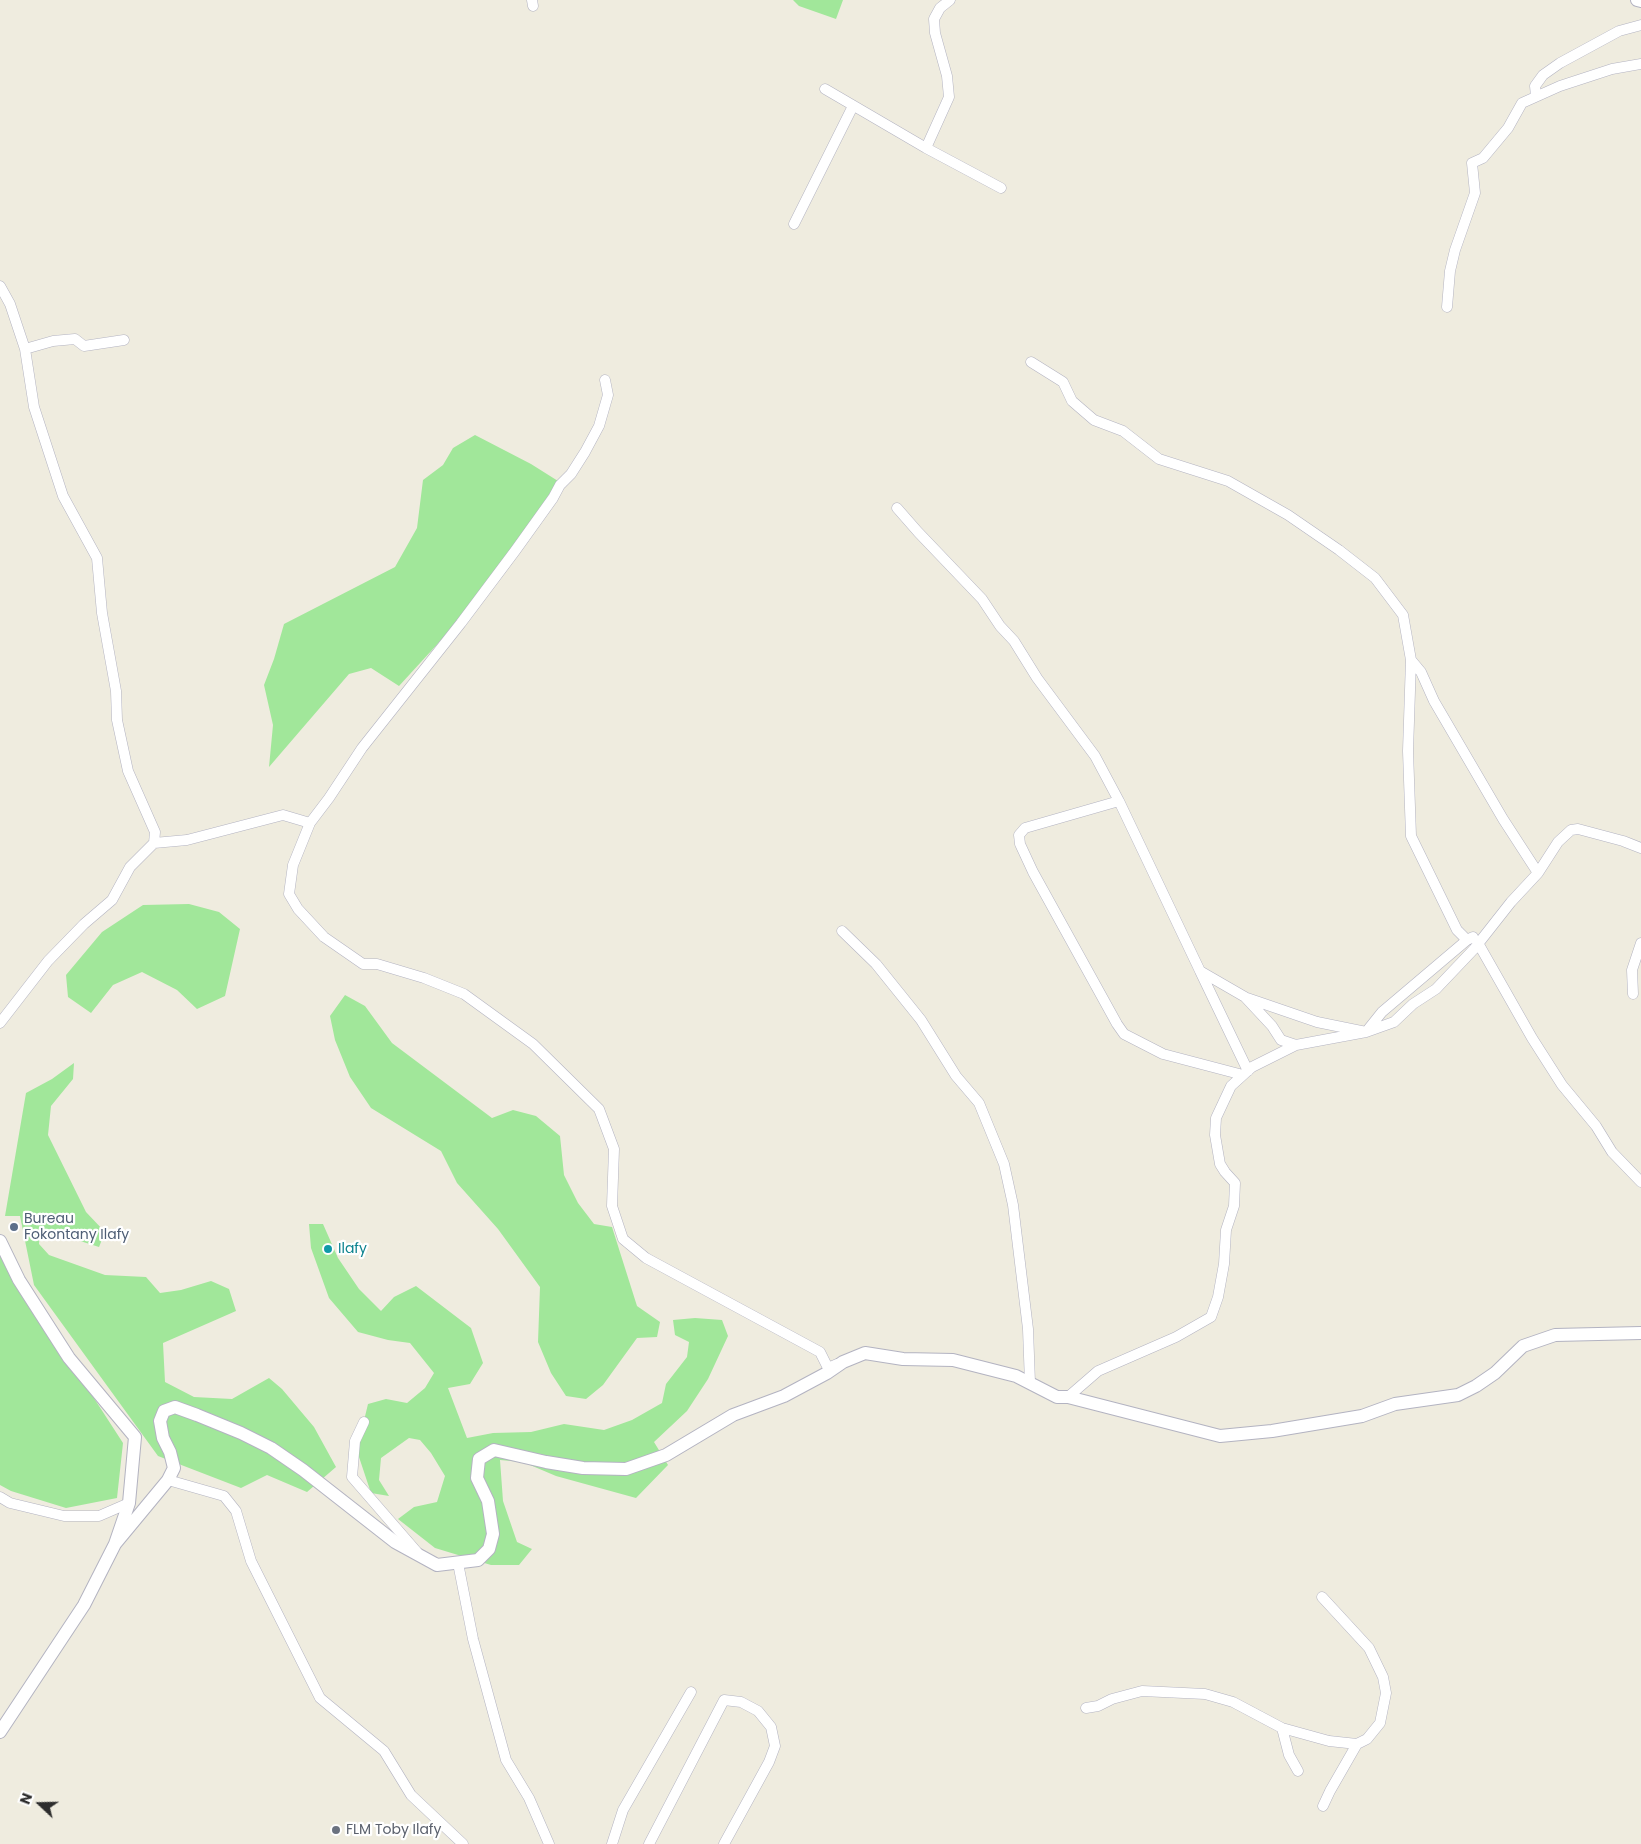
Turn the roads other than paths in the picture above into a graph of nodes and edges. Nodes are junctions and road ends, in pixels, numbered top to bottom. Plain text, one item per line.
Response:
1 (950, 0) edge
2 (1637, 0) edge
3 (1641, 1) edge
4 (1641, 24) edge
5 (1641, 64) edge
6 (825, 89) dead end
7 (1536, 96) junction
8 (853, 106) junction
9 (926, 148) junction
10 (1001, 188) dead end
11 (794, 224) dead end
12 (0, 286) edge
13 (1447, 307) dead end
14 (124, 340) dead end
15 (25, 349) junction
16 (1031, 362) dead end
17 (605, 380) dead end
18 (897, 508) dead end
19 (1411, 660) junction
20 (1119, 801) junction
21 (310, 823) junction
22 (154, 843) junction
23 (1641, 848) edge
24 (1538, 873) junction
25 (842, 931) dead end
26 (1488, 931) junction
27 (1467, 940) junction
28 (1478, 943) junction
29 (1641, 943) edge
30 (1200, 971) junction
31 (1633, 994) dead end
32 (1245, 997) junction
33 (0, 1023) edge
34 (1366, 1032) junction
35 (1296, 1045) junction
36 (1246, 1073) junction
37 (1641, 1182) edge
38 (0, 1241) edge
39 (1641, 1332) edge
40 (843, 1362) junction
41 (1030, 1383) junction
42 (1068, 1397) junction
43 (364, 1422) dead end
44 (168, 1480) junction
45 (0, 1497) edge
46 (129, 1503) junction
47 (115, 1544) junction
48 (423, 1558) junction
49 (458, 1563) junction
50 (1322, 1597) dead end
51 (691, 1692) dead end
52 (1086, 1708) dead end
53 (1282, 1728) junction
54 (0, 1732) edge
55 (1357, 1744) junction
56 (1298, 1771) dead end
57 (1323, 1806) dead end
58 (463, 1844) edge
59 (549, 1844) edge
60 (612, 1844) edge
61 (649, 1844) edge
62 (724, 1844) edge

1 - 9 street
2 - 3 street
4 - 7 street
5 - 7 street
6 - 8 street
7 - 13 street
8 - 9 street
8 - 11 street
9 - 10 street
12 - 15 street
14 - 15 street
15 - 22 street
16 - 19 street
17 - 21 street
18 - 20 street
19 - 24 street
19 - 27 street
20 - 30 street
20 - 36 street
21 - 22 street
21 - 40 street
22 - 33 street
23 - 24 street
24 - 26 street
25 - 41 street
26 - 27 street
26 - 28 street
27 - 34 street
28 - 34 street
28 - 37 street
29 - 31 street
30 - 32 street
30 - 36 street
32 - 34 street
32 - 35 street
34 - 35 street
35 - 36 street
36 - 42 street
38 - 46 street
39 - 42 street
40 - 41 street
40 - 49 street
41 - 42 street
43 - 48 street
44 - 47 street
44 - 48 street
44 - 58 street
45 - 46 street
46 - 47 street
47 - 54 street
48 - 49 street
49 - 59 street
50 - 55 street
51 - 60 street
52 - 53 street
53 - 55 street
53 - 56 street
55 - 57 street
61 - 62 street

